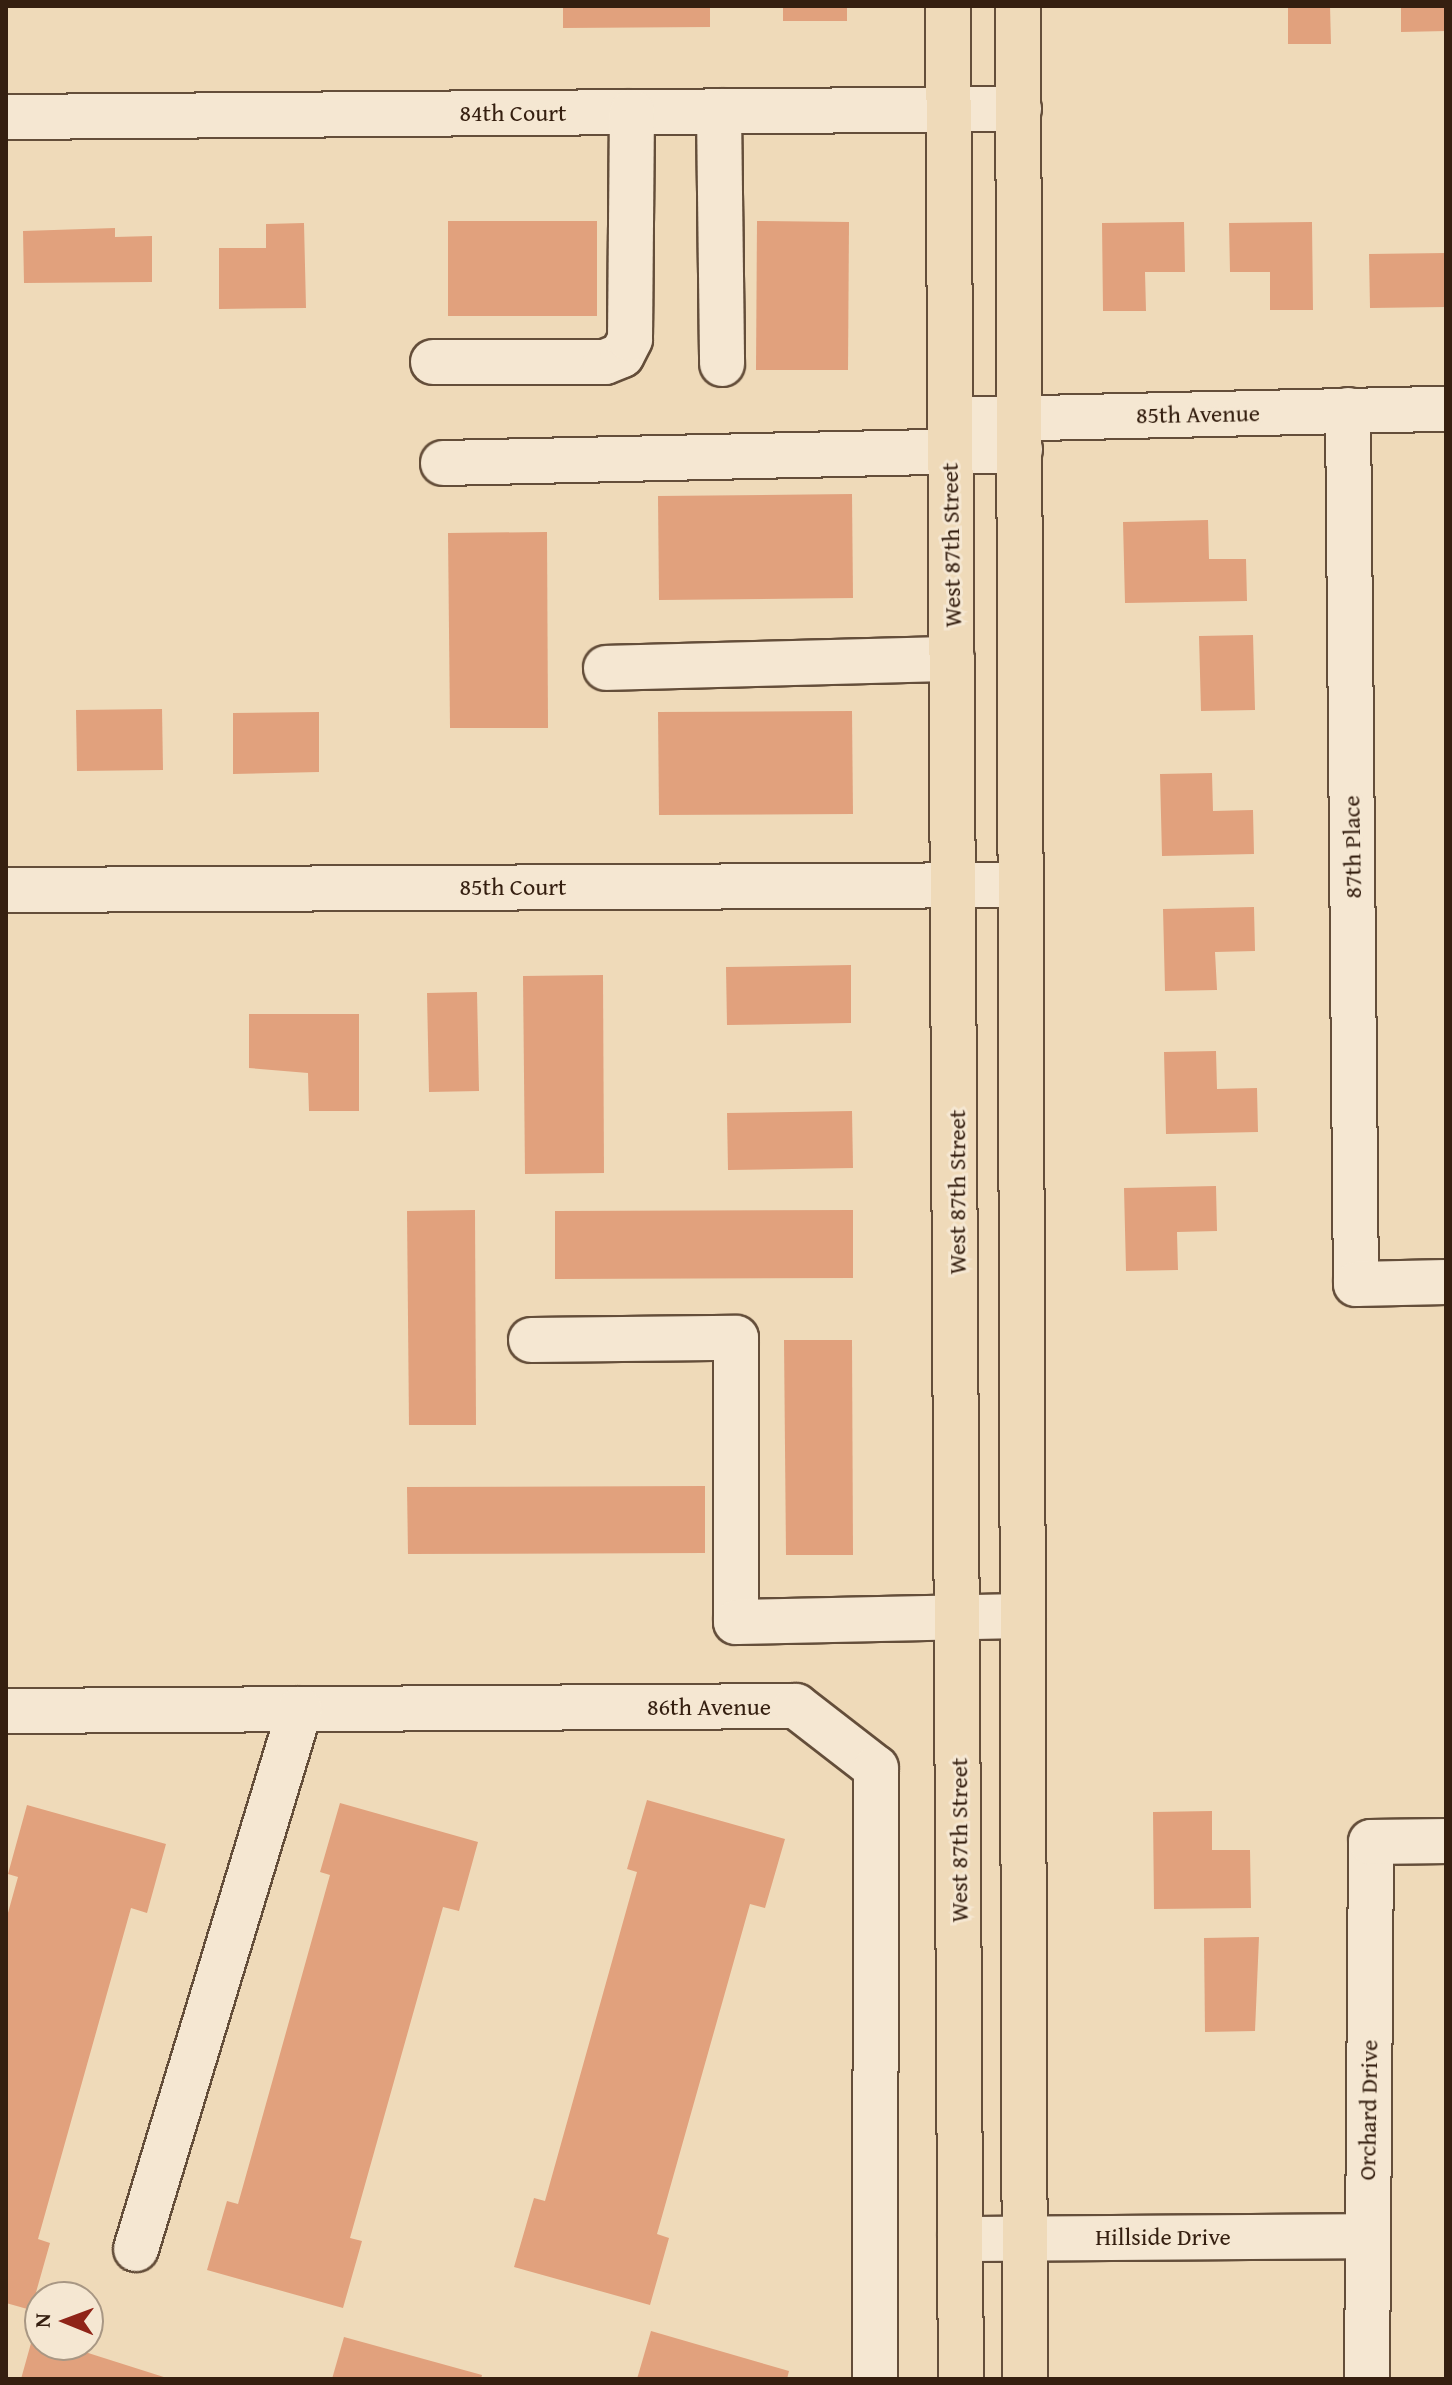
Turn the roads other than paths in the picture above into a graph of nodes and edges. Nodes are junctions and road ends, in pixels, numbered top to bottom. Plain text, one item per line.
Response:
1 (948, 6) edge
2 (1018, 6) edge
3 (948, 109) junction
4 (1019, 109) junction
5 (719, 111) junction
6 (632, 112) junction
7 (6, 117) edge
8 (433, 362) dead end
9 (722, 364) dead end
10 (1446, 409) edge
11 (1348, 410) junction
12 (1020, 434) junction
13 (950, 435) junction
14 (443, 463) dead end
15 (952, 659) junction
16 (606, 668) dead end
17 (955, 885) junction
18 (1020, 885) junction
19 (6, 890) edge
20 (1446, 1282) edge
21 (531, 1340) dead end
22 (959, 1616) junction
23 (1023, 1616) junction
24 (300, 1709) junction
25 (6, 1711) edge
26 (1446, 1841) edge
27 (1367, 2236) junction
28 (1025, 2238) junction
29 (960, 2239) junction
30 (136, 2249) dead end
31 (875, 2379) edge
32 (961, 2379) edge
33 (1025, 2379) edge
34 (1367, 2379) edge

1 - 3 main road, West 87th Street
2 - 4 main road
3 - 4 street, 84th Court
3 - 5 street, 84th Court
3 - 13 main road, West 87th Street
4 - 12 main road
5 - 6 street, 84th Court
5 - 9 street
6 - 7 street, 84th Court
6 - 8 street
10 - 11 street, 85th Avenue
11 - 12 street, 85th Avenue
11 - 20 street, 87th Place
12 - 13 street, 85th Avenue
12 - 18 main road
13 - 14 street, 85th Avenue
13 - 15 main road, West 87th Street
15 - 16 street
15 - 17 main road, West 87th Street
17 - 18 street, 85th Court
17 - 19 street, 85th Court
17 - 22 main road, West 87th Street
18 - 23 main road
21 - 22 street
22 - 23 street
22 - 29 main road, West 87th Street
23 - 28 main road
24 - 25 street, 86th Avenue
24 - 30 street
24 - 31 street, 86th Avenue
26 - 27 street, Orchard Drive
27 - 28 street, Hillside Drive
27 - 34 street, Orchard Drive
28 - 29 street, Hillside Drive
28 - 33 main road
29 - 32 main road, West 87th Street

